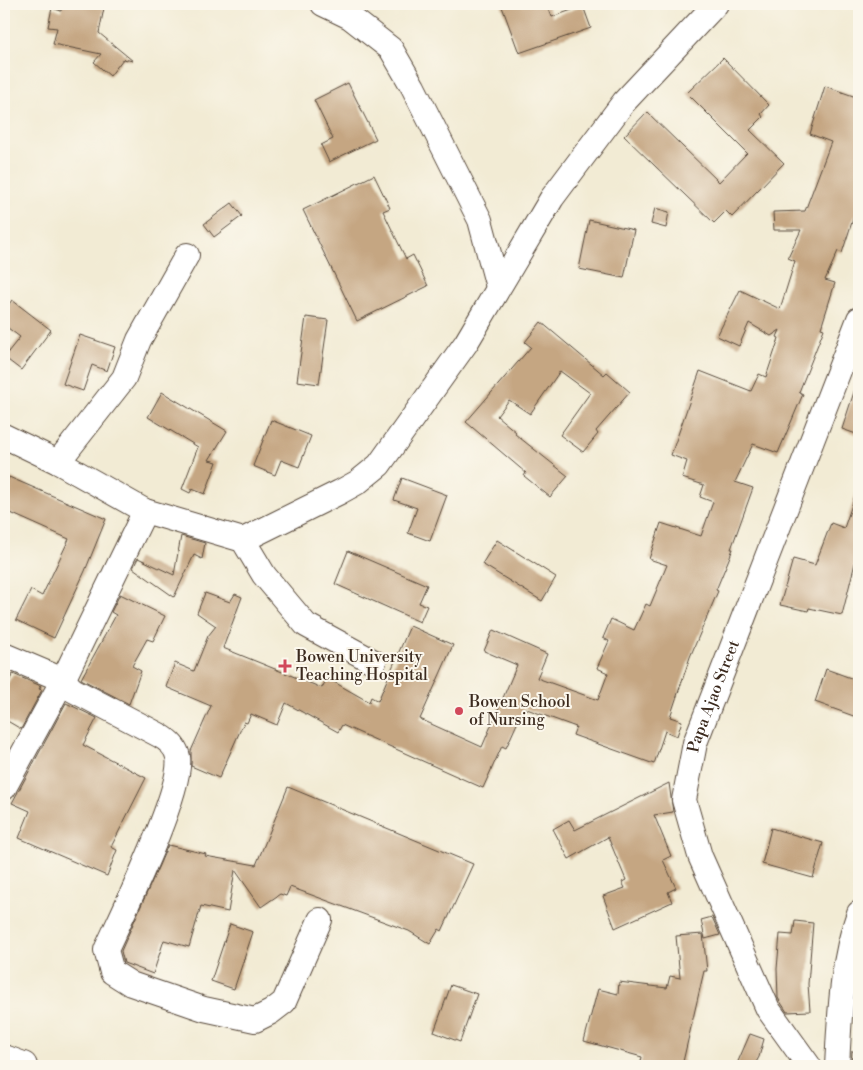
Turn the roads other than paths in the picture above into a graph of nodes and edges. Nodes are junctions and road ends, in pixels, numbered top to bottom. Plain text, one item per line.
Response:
1 (323, 4) edge
2 (716, 4) edge
3 (187, 256) dead end
4 (498, 287) junction
5 (859, 319) edge
6 (4, 436) edge
7 (58, 462) junction
8 (145, 511) junction
9 (243, 540) junction
10 (4, 655) edge
11 (374, 662) dead end
12 (62, 680) junction
13 (4, 788) edge
14 (859, 914) edge
15 (320, 920) dead end
16 (853, 951) edge
17 (4, 1059) edge
18 (23, 1066) edge
19 (808, 1066) edge
20 (837, 1066) edge

1 - 4 street
2 - 4 street
3 - 7 street
4 - 9 street
5 - 19 street, Papa Ajao Street
6 - 7 street
7 - 8 street
8 - 9 street
8 - 12 street
9 - 11 street
10 - 12 street
12 - 13 street
12 - 15 street
14 - 16 street
16 - 20 street
17 - 18 highway

